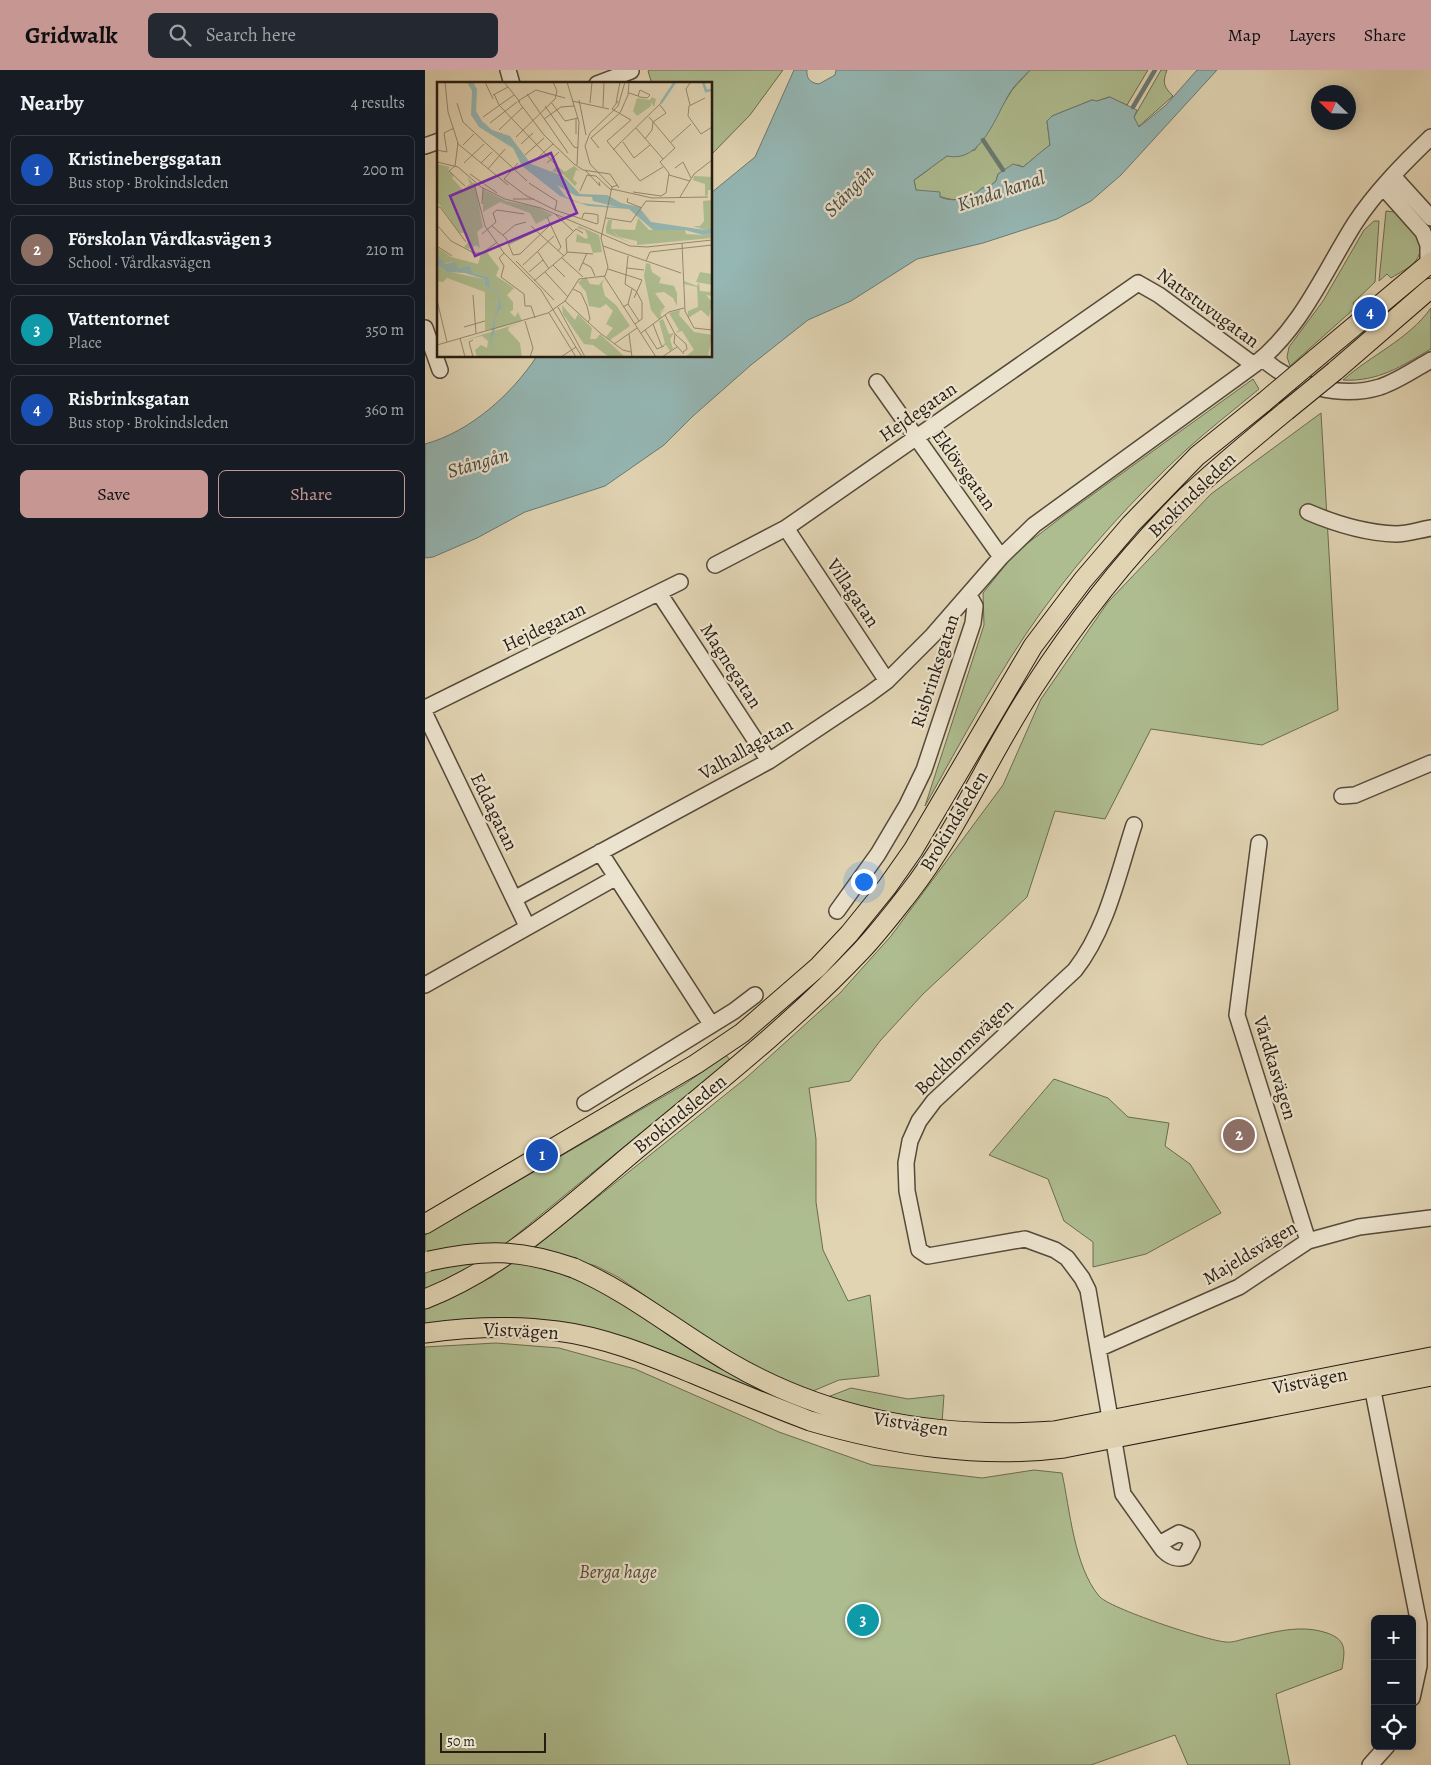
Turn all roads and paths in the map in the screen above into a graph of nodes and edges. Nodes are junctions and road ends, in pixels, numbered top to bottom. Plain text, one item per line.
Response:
1 (507, 70) edge
2 (631, 71) edge
3 (511, 82) edge
4 (602, 82) edge
5 (1431, 137) edge
6 (437, 142) edge
7 (425, 146) edge
8 (1388, 182) junction
9 (1431, 218) edge
10 (1429, 264) edge
11 (1139, 283) joint
12 (1431, 288) edge
13 (425, 328) edge
14 (1431, 360) edge
15 (1258, 362) junction
16 (440, 370) dead end
17 (877, 382) dead end
18 (917, 438) junction
19 (1308, 512) dead end
20 (786, 528) junction
21 (1431, 528) edge
22 (1001, 557) junction
23 (715, 565) dead end
24 (680, 582) dead end
25 (659, 593) junction
26 (969, 595) junction
27 (887, 681) junction
28 (425, 708) edge
29 (425, 714) edge
30 (769, 761) junction
31 (1431, 763) edge
32 (1341, 796) dead end
33 (1133, 825) dead end
34 (1259, 843) dead end
35 (600, 852) junction
36 (615, 878) junction
37 (514, 898) junction
38 (837, 911) dead end
39 (527, 926) junction
40 (425, 985) edge
41 (755, 995) dead end
42 (711, 1024) junction
43 (585, 1103) dead end
44 (1431, 1218) edge
45 (425, 1224) edge
46 (1308, 1241) junction
47 (427, 1262) edge
48 (425, 1299) edge
49 (425, 1333) edge
50 (1098, 1349) junction
51 (1431, 1357) edge
52 (1431, 1376) edge
53 (1371, 1379) junction
54 (1112, 1430) junction
55 (1159, 1544) dead end
56 (1425, 1667) edge
57 (1416, 1688) edge
58 (1383, 1750) edge
59 (1370, 1765) edge

1 - 3 street
2 - 4 street
5 - 8 street, Risbrinksgatan
6 - 7 street
8 - 9 street
8 - 10 street
8 - 15 street, Risbrinksgatan
10 - 45 main road, Brokindsleden, bridge
11 - 15 street, Nattstuvugatan
11 - 18 street, Hejdegatan
12 - 48 main road, Brokindsleden, bridge
13 - 16 street
14 - 15 street, Nattstuvugatan
15 - 22 street, Risbrinksgatan
17 - 18 street, Eklövsgatan
18 - 20 street, Hejdegatan
18 - 22 street, Eklövsgatan
19 - 21 street
20 - 23 street, Hejdegatan
20 - 27 street, Villagatan
22 - 26 street, Risbrinksgatan
24 - 25 street, Hejdegatan
25 - 28 street, Hejdegatan
25 - 30 street, Magnegatan
26 - 27 street, Valhallagatan
26 - 38 street, Risbrinksgatan
27 - 30 street, Valhallagatan
29 - 37 street, Eddagatan
30 - 35 street, Valhallagatan
31 - 32 street
33 - 50 street, Bockhornsvägen
34 - 46 street, Vårdkasvägen
35 - 36 street
35 - 37 street, Valhallagatan
36 - 39 street
36 - 42 street
37 - 39 street, Eddagatan
39 - 40 street
41 - 42 street
42 - 43 street
44 - 46 street, Majeldsvägen
46 - 50 street, Majeldsvägen
47 - 54 main road, Vistvägen, bridge
49 - 54 main road, Vistvägen
50 - 54 street, Bockhornsvägen
51 - 53 main road, Vistvägen
52 - 53 main road, Vistvägen
53 - 54 main road, Vistvägen
53 - 56 street
54 - 55 street, Bockhornsvägen
56 - 57 street
58 - 59 street

